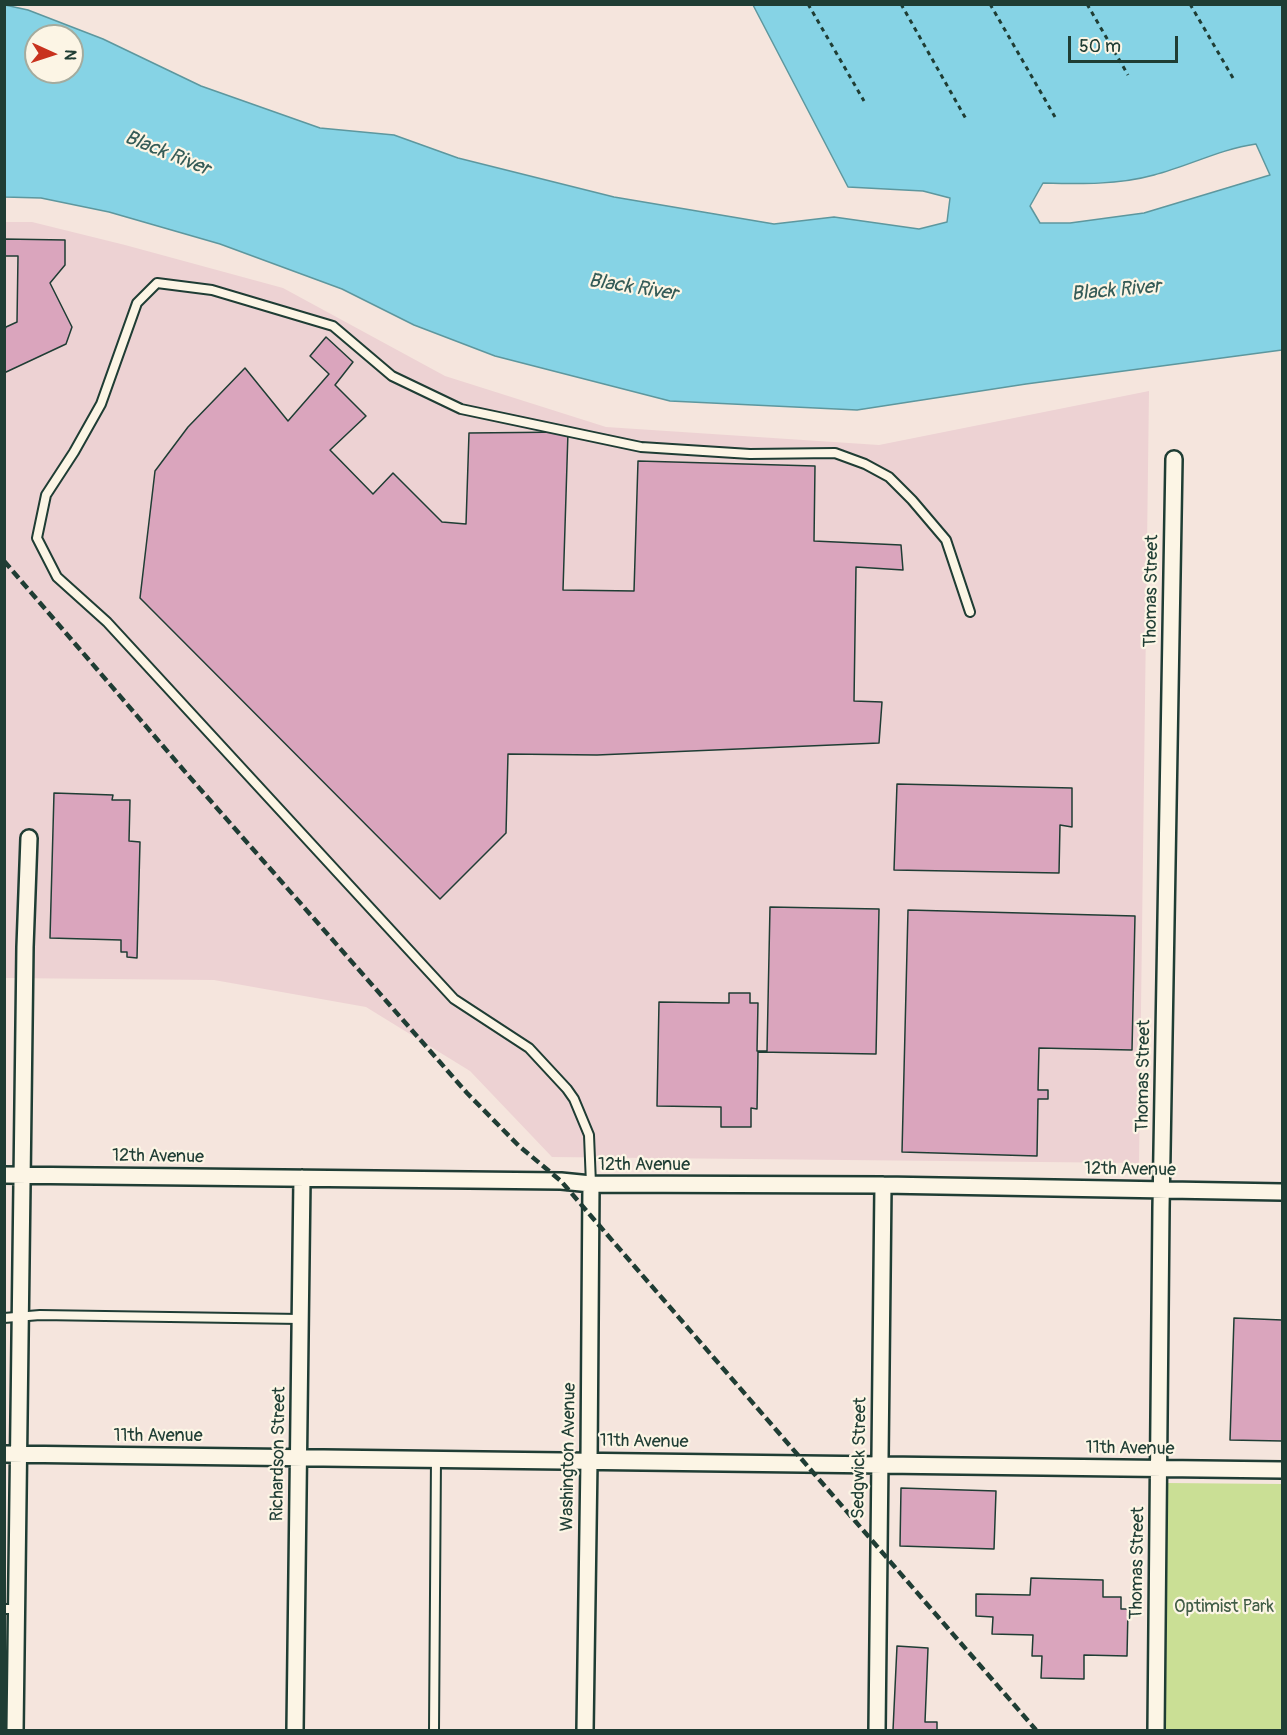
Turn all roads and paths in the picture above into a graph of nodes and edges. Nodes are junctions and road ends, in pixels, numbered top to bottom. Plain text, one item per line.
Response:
1 (808, 4) edge
2 (901, 4) edge
3 (990, 4) edge
4 (1087, 4) edge
5 (1190, 4) edge
6 (1128, 75) dead end
7 (1233, 78) dead end
8 (864, 101) dead end
9 (1055, 117) dead end
10 (966, 119) dead end
11 (1174, 459) dead end
12 (970, 612) dead end
13 (29, 838) dead end
14 (4, 1175) edge
15 (22, 1175) junction
16 (302, 1178) junction
17 (591, 1184) junction
18 (883, 1185) junction
19 (1162, 1190) junction
20 (1282, 1192) edge
21 (22, 1316) junction
22 (4, 1317) edge
23 (300, 1319) junction
24 (11, 1454) edge
25 (299, 1456) junction
26 (436, 1458) junction
27 (589, 1461) junction
28 (880, 1466) junction
29 (1158, 1469) junction
30 (1282, 1470) edge
31 (11, 1609) edge
32 (15, 1731) edge
33 (295, 1731) edge
34 (434, 1731) edge
35 (585, 1731) edge
36 (877, 1731) edge
37 (1156, 1731) edge

1 - 8 path
2 - 10 path
3 - 9 path
4 - 6 path
5 - 7 path
11 - 19 street, Thomas Street
12 - 17 lane
13 - 15 street
14 - 15 street, 12th Avenue
15 - 16 street, 12th Avenue
15 - 21 street
16 - 17 street, 12th Avenue
16 - 23 street, Richardson Street
17 - 18 street, 12th Avenue
17 - 27 street, Washington Avenue
18 - 19 street, 12th Avenue
18 - 28 street, Sedgwick Street
19 - 20 street, 12th Avenue
19 - 29 street, Thomas Street
21 - 22 lane
21 - 23 lane
21 - 24 street
23 - 25 street, Richardson Street
24 - 25 street, 11th Avenue
24 - 31 street
25 - 26 street, 11th Avenue
25 - 33 street, Richardson Street
26 - 27 street, 11th Avenue
26 - 34 lane
27 - 28 street, 11th Avenue
27 - 35 street, Washington Avenue
28 - 29 street, 11th Avenue
28 - 36 street, Sedgwick Street
29 - 30 street, 11th Avenue
29 - 37 street, Thomas Street
31 - 32 street

